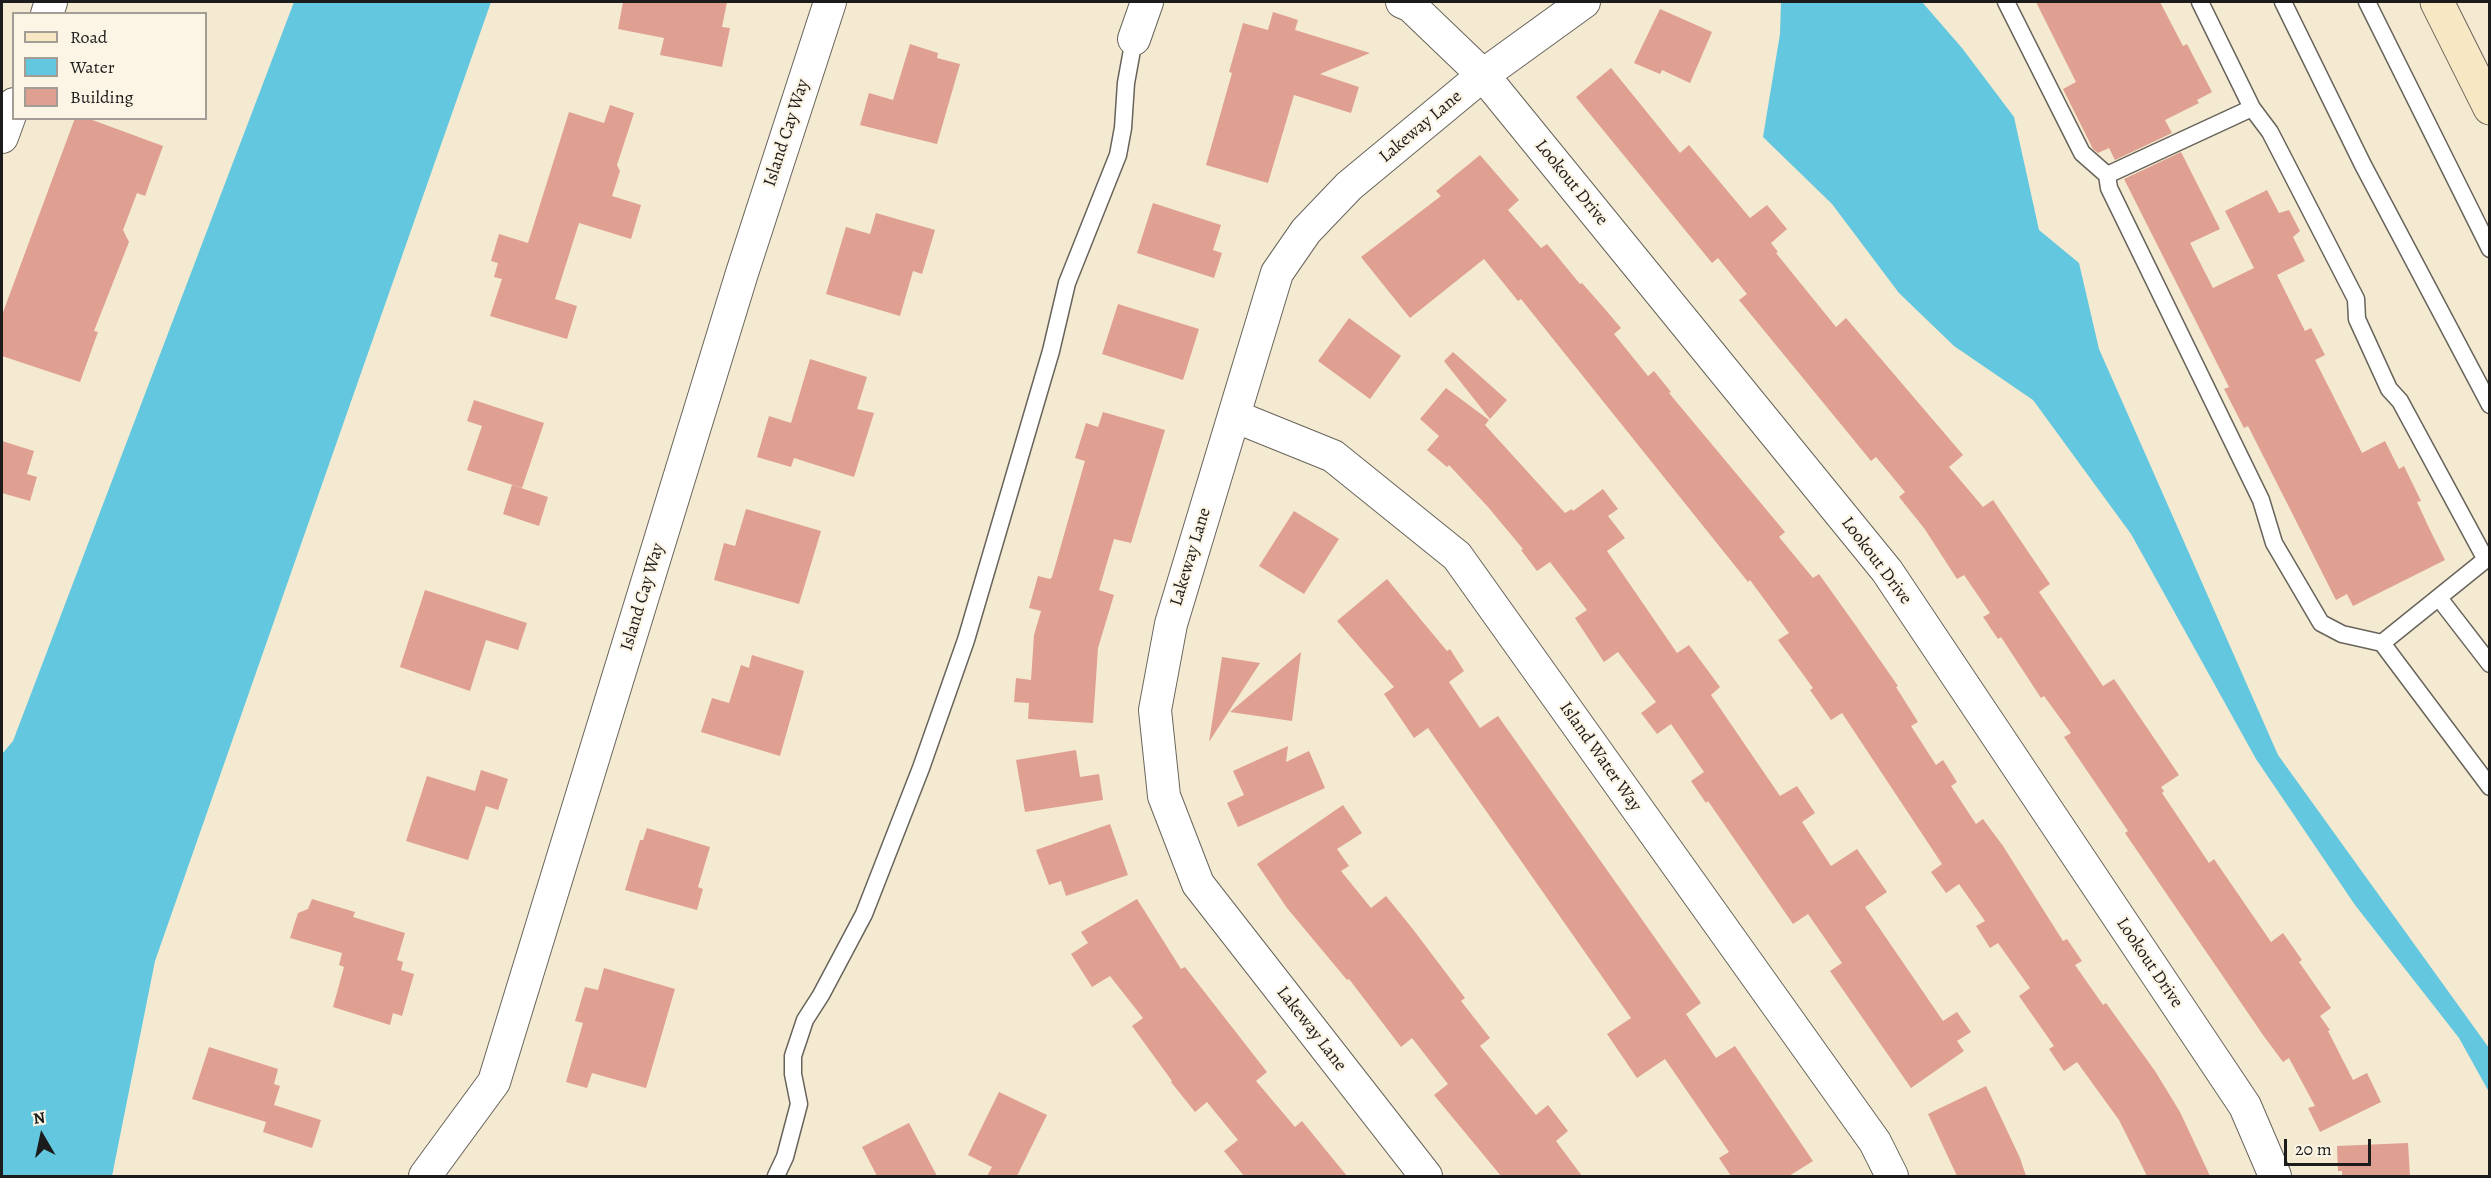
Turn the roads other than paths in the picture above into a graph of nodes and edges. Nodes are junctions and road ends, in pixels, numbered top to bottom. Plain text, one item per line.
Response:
1 (830, 2) edge
2 (1147, 2) edge
3 (1402, 2) edge
4 (1584, 2) edge
5 (2006, 2) edge
6 (2200, 2) edge
7 (2283, 2) edge
8 (2367, 2) edge
9 (2436, 2) edge
10 (1134, 39) joint
11 (1483, 75) junction
12 (2252, 108) junction
13 (2490, 108) edge
14 (12, 110) edge
15 (2, 137) edge
16 (2107, 175) junction
17 (2490, 249) edge
18 (2490, 405) edge
19 (1234, 416) junction
20 (2488, 558) edge
21 (2439, 598) junction
22 (2382, 643) junction
23 (2490, 664) edge
24 (2490, 788) edge
25 (425, 1176) edge
26 (776, 1176) edge
27 (1426, 1176) edge
28 (1892, 1176) edge
29 (2275, 1176) edge

1 - 25 street, Island Cay Way
2 - 10 street
3 - 11 street, Lookout Drive
4 - 11 street, Lakeway Lane
5 - 16 lane
6 - 12 lane
7 - 18 lane
8 - 17 lane
9 - 13 main road
10 - 26 lane
11 - 19 street, Lakeway Lane
11 - 29 street, Lookout Drive
12 - 16 lane
12 - 20 lane
14 - 15 street
16 - 22 lane
19 - 27 street, Lakeway Lane
19 - 28 street, Island Water Way
20 - 21 lane
21 - 22 lane
21 - 23 lane
22 - 24 lane

